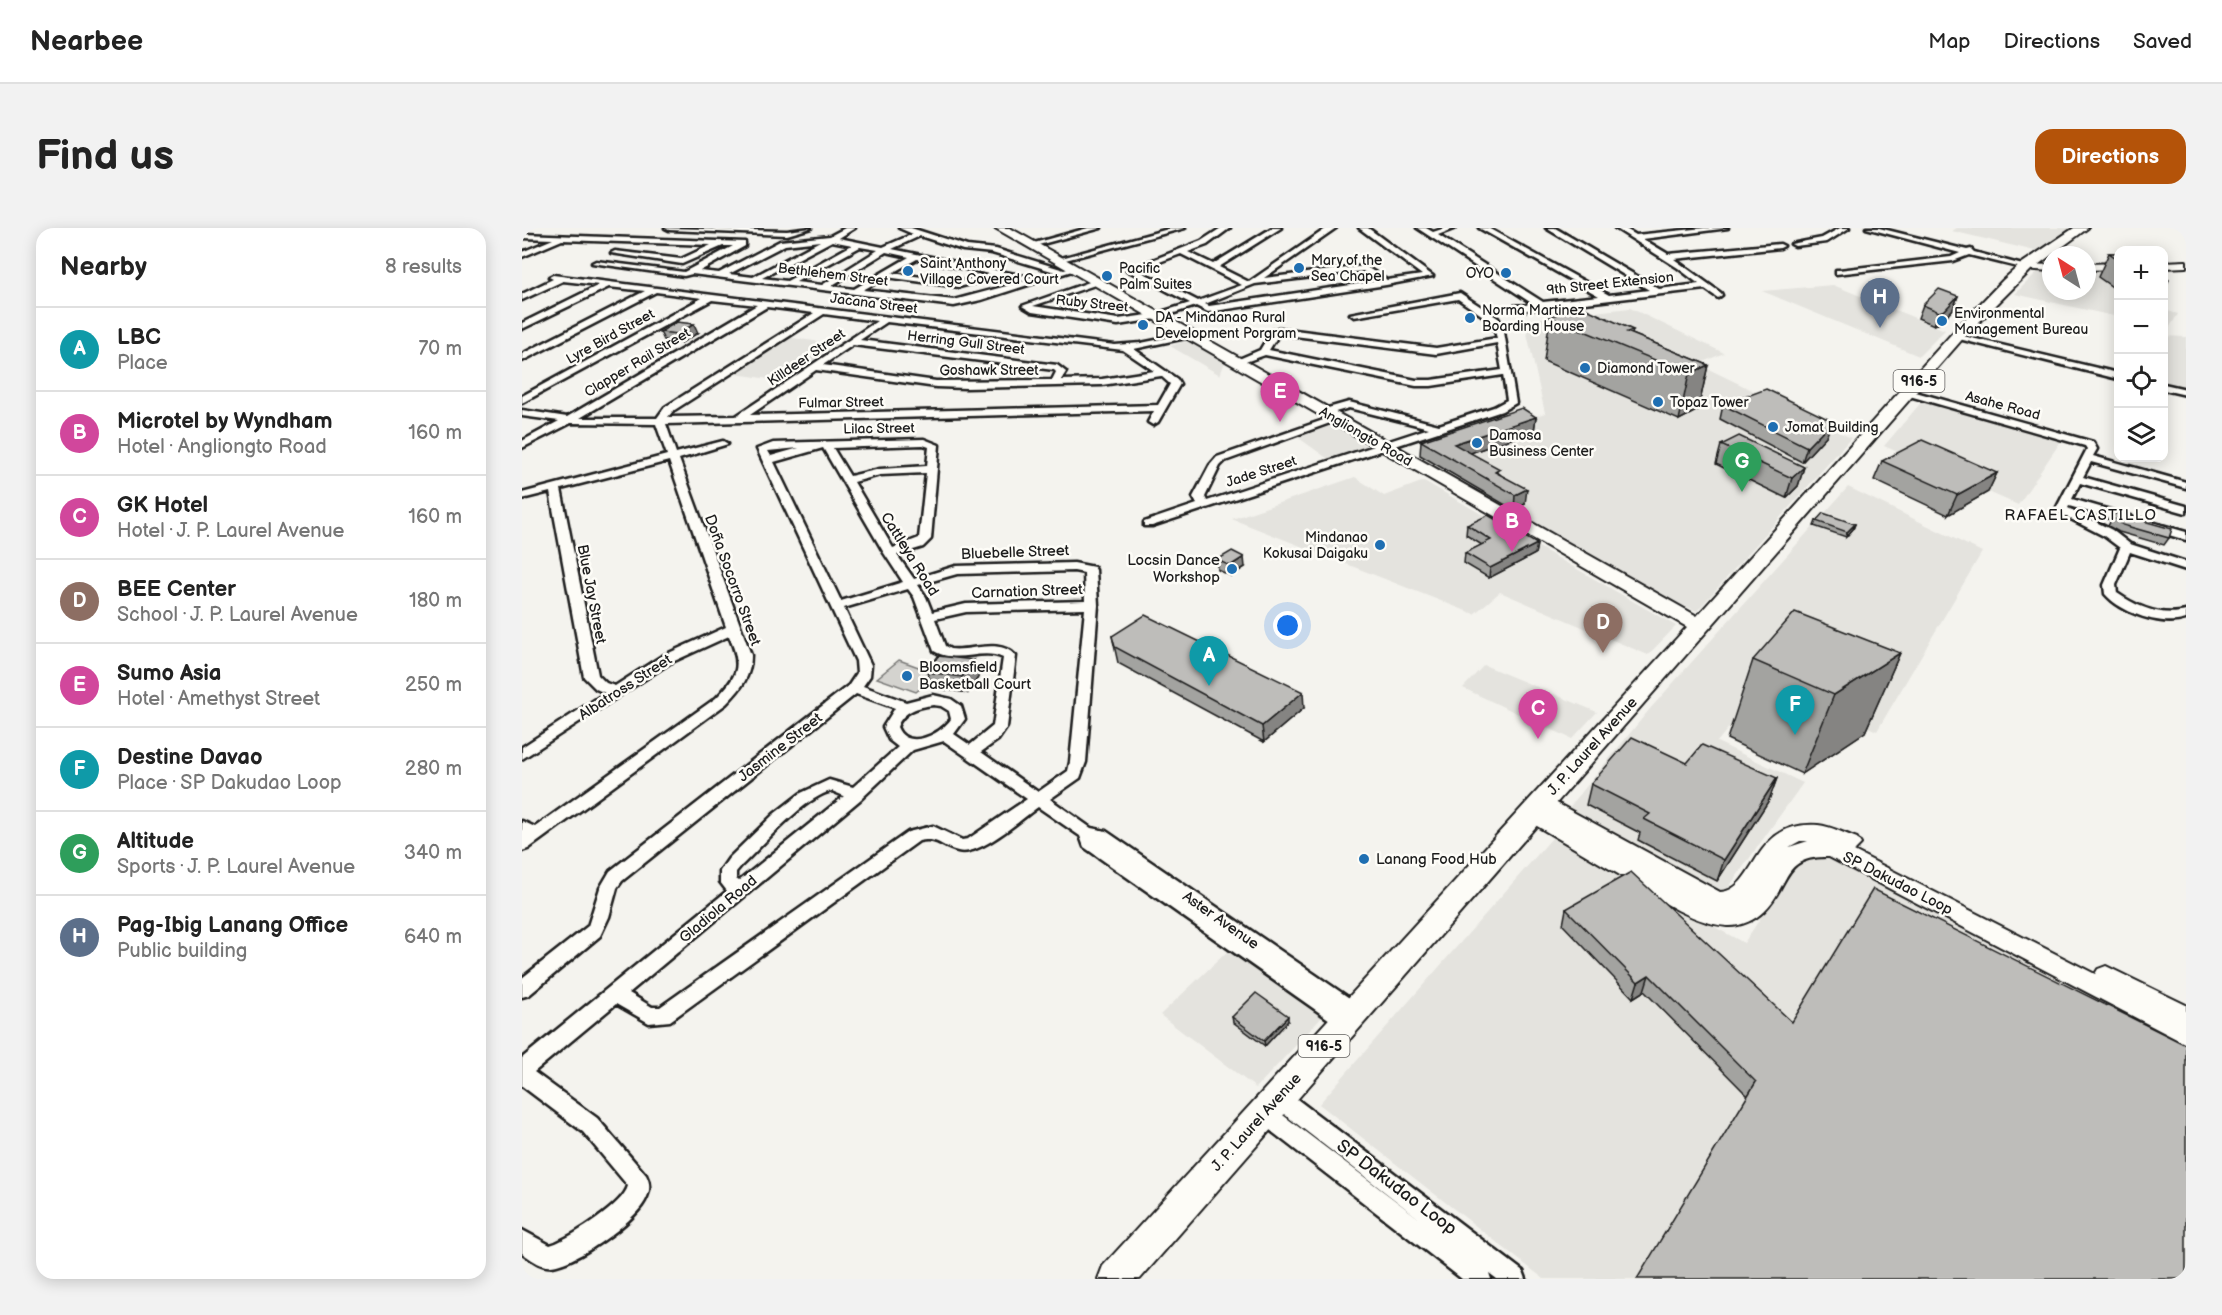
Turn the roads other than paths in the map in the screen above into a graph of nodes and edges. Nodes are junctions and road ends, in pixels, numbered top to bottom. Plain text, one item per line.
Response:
1 (669, 228) edge
2 (851, 228) edge
3 (903, 228) edge
4 (1001, 228) edge
5 (1097, 228) edge
6 (1181, 228) edge
7 (1226, 228) edge
8 (1277, 228) edge
9 (1332, 228) edge
10 (1363, 228) edge
11 (1421, 228) edge
12 (1452, 228) edge
13 (1483, 228) edge
14 (1550, 228) edge
15 (1619, 228) edge
16 (1724, 228) edge
17 (1845, 228) edge
18 (1870, 228) edge
19 (1877, 228) edge
20 (2082, 228) edge
21 (696, 229) edge
22 (724, 229) edge
23 (805, 229) edge
24 (754, 230) edge
25 (1689, 230) edge
26 (920, 233) junction
27 (1432, 235) junction
28 (522, 236) edge
29 (562, 238) junction
30 (830, 238) junction
31 (1633, 238) junction
32 (645, 240) junction
33 (679, 241) junction
34 (701, 242) junction
35 (722, 243) junction
36 (859, 244) junction
37 (1795, 244) dead end
38 (1031, 245) junction
39 (1780, 246) dead end
40 (885, 249) junction
41 (1182, 252) junction
42 (1970, 252) junction
43 (615, 253) junction
44 (523, 254) edge
45 (916, 256) junction
46 (1666, 257) junction
47 (664, 260) junction
48 (2186, 264) edge
49 (2168, 265) edge
50 (2114, 266) edge
51 (1065, 267) junction
52 (1214, 267) junction
53 (2030, 267) junction
54 (2096, 267) edge
55 (2042, 268) edge
56 (692, 272) junction
57 (1839, 272) dead end
58 (884, 274) junction
59 (998, 274) junction
60 (721, 275) junction
61 (756, 278) junction
62 (1034, 281) junction
63 (790, 282) junction
64 (1095, 282) junction
65 (610, 283) junction
66 (1251, 283) junction
67 (1386, 283) junction
68 (825, 286) junction
69 (1706, 286) junction
70 (656, 289) junction
71 (857, 290) junction
72 (1658, 292) junction
73 (1718, 295) dead end
74 (712, 296) junction
75 (522, 297) edge
76 (1607, 297) junction
77 (767, 303) junction
78 (1197, 304) junction
79 (1541, 305) junction
80 (1517, 308) dead end
81 (824, 310) junction
82 (1354, 314) dead end
83 (1156, 316) junction
84 (887, 318) junction
85 (522, 326) edge
86 (1191, 336) junction
87 (1958, 336) junction
88 (1502, 340) junction
89 (853, 342) junction
90 (1126, 348) junction
91 (1264, 352) junction
92 (522, 358) edge
93 (1237, 362) junction
94 (816, 367) junction
95 (1505, 372) junction
96 (1163, 373) junction
97 (2114, 375) edge
98 (1055, 383) junction
99 (2168, 388) edge
100 (2186, 392) edge
101 (1909, 393) junction
102 (522, 400) edge
103 (1161, 408) junction
104 (522, 413) edge
105 (1330, 416) junction
106 (739, 417) junction
107 (569, 420) junction
108 (660, 421) junction
109 (1153, 422) dead end
110 (1439, 428) junction
111 (723, 444) dead end
112 (826, 444) junction
113 (522, 445) edge
114 (1384, 447) junction
115 (671, 457) junction
116 (2087, 458) junction
117 (767, 461) junction
118 (933, 469) junction
119 (2076, 479) junction
120 (847, 480) junction
121 (2186, 485) edge
122 (555, 487) junction
123 (522, 496) edge
124 (2065, 501) junction
125 (1204, 506) junction
126 (2186, 510) edge
127 (1148, 524) dead end
128 (2186, 536) edge
129 (2126, 547) junction
130 (890, 553) junction
131 (2186, 566) edge
132 (911, 584) junction
133 (1092, 605) junction
134 (837, 606) junction
135 (2186, 615) edge
136 (928, 617) junction
137 (1700, 626) junction
138 (733, 629) junction
139 (854, 688) junction
140 (616, 692) junction
141 (906, 707) junction
142 (945, 735) junction
143 (910, 744) junction
144 (971, 752) junction
145 (522, 754) edge
146 (855, 795) junction
147 (1040, 799) junction
148 (1537, 808) junction
149 (529, 831) edge
150 (522, 845) edge
151 (740, 891) junction
152 (2044, 951) junction
153 (522, 989) edge
154 (616, 994) junction
155 (1350, 1017) junction
156 (2186, 1017) edge
157 (2186, 1033) edge
158 (522, 1070) edge
159 (522, 1075) edge
160 (1271, 1105) junction
161 (1404, 1193) junction
162 (1390, 1210) junction
163 (522, 1241) edge
164 (1116, 1279) edge
165 (1480, 1279) edge
166 (1515, 1279) edge

1 - 21 street
2 - 30 street
3 - 26 street
4 - 38 main road, Angliongto Road
5 - 38 street
6 - 51 street, Bethlehem Street
7 - 41 street
8 - 52 street
9 - 66 street
10 - 67 street
11 - 27 street
12 - 27 street
13 - 76 street
14 - 72 street
15 - 31 street
16 - 25 street
17 - 37 street
18 - 42 street
19 - 42 street
20 - 53 main road, J. P. Laurel Avenue / 916-5
21 - 22 street
21 - 33 street
22 - 24 street
23 - 24 street
25 - 31 street
26 - 40 street
26 - 51 street
27 - 79 street
28 - 29 street
29 - 32 street
29 - 44 street
30 - 36 street
30 - 60 street
30 - 61 street
31 - 46 street
32 - 33 street
32 - 43 street
33 - 34 street
34 - 35 street
34 - 47 street
35 - 47 street
35 - 56 street
36 - 40 street
36 - 63 street
38 - 51 main road, Angliongto Road
39 - 46 street
40 - 45 street
40 - 68 street
41 - 52 street
41 - 78 street
42 - 53 street
42 - 57 street
43 - 47 street
43 - 56 street, Bethlehem Street
45 - 58 street
45 - 59 street
46 - 69 street
48 - 49 street
50 - 54 street
51 - 62 street, Bethlehem Street
51 - 64 main road, Angliongto Road
52 - 66 street
53 - 55 street
53 - 87 main road, J. P. Laurel Avenue / 916-5
56 - 60 street, Bethlehem Street
58 - 59 street
58 - 71 street
59 - 62 street
60 - 61 street, Bethlehem Street
61 - 63 street, Bethlehem Street
62 - 71 street, Bethlehem Street
63 - 68 street, Bethlehem Street
64 - 83 main road, Angliongto Road
64 - 83 street, Ruby Street
65 - 70 street, Jacana Street
65 - 75 street, Jacana Street
65 - 85 street
66 - 67 street
66 - 78 street
67 - 78 street
68 - 71 street, Bethlehem Street
69 - 72 street, 9th Street Extension
69 - 73 street
70 - 74 street, Jacana Street
70 - 92 street
72 - 76 street, 9th Street Extension
74 - 77 street, Jacana Street
74 - 102 street, Lyre Bird Street
76 - 79 street, 9th Street Extension
77 - 81 street, Jacana Street
77 - 107 street, Clapper Rail Street
78 - 83 street
79 - 80 street, 9th Street Extension
81 - 84 street, Jacana Street
81 - 108 street
82 - 88 street
83 - 86 main road, Angliongto Road
84 - 89 street, Killdeer Street
84 - 90 street, Jacana Street
86 - 90 street, Jacana Street
86 - 93 main road, Angliongto Road
87 - 97 street
87 - 101 main road, J. P. Laurel Avenue / 916-5
88 - 91 street
88 - 95 street
89 - 94 street, Killdeer Street
89 - 98 street, Herring Gull Street
90 - 96 street
91 - 93 street
91 - 95 street
93 - 105 main road, Angliongto Road
94 - 98 street, Goshawk Street
94 - 106 street, Killdeer Street
95 - 110 street, Jade Street
96 - 98 street, Goshawk Street
96 - 103 street
99 - 100 street
101 - 116 street, Asahe Road
101 - 137 main road, J. P. Laurel Avenue / 916-5
103 - 106 street, Fulmar Street
103 - 109 street
104 - 107 street, Fulmar Street
105 - 110 street
105 - 114 main road, Angliongto Road
105 - 125 street
106 - 108 street, Fulmar Street
107 - 108 street, Fulmar Street
107 - 113 street, Clapper Rail Street
108 - 115 street, Doña Socorro Street
110 - 114 street, Jade Street
111 - 115 street
112 - 117 street
112 - 117 street, Lilac Street
112 - 118 street, Lilac Street
112 - 120 street, Cattleya Road
114 - 125 street, Jade Street
114 - 137 main road, Angliongto Road
115 - 122 street
115 - 138 street, Doña Socorro Street
116 - 119 street
116 - 121 street
117 - 134 street
118 - 120 street
118 - 130 street, Lilac Street
119 - 124 street
119 - 126 street
120 - 130 street, Cattleya Road
122 - 123 street
122 - 140 street, Blue Jay Street
124 - 128 street
124 - 129 street
125 - 127 street, Jade Street
129 - 131 street
129 - 135 street
130 - 132 street, Cattleya Road
132 - 133 street, Bluebelle Street
132 - 134 street, Bluebelle Street
132 - 136 street, Cattleya Road
133 - 136 street, Carnation Street
133 - 147 street
134 - 139 street
136 - 144 street, Cattleya Road
137 - 148 main road, J. P. Laurel Avenue / 916-5
138 - 140 street, Albatross Street
138 - 149 street, Doña Socorro Street
139 - 141 street
139 - 153 street, Jasmine Street
140 - 145 street, Albatross Street
141 - 142 street
141 - 143 street
142 - 143 street
142 - 144 street, Aster Avenue
143 - 146 street, Gladiola Road
144 - 147 street, Aster Avenue
146 - 151 street, Gladiola Road
146 - 151 street
147 - 154 street
147 - 155 street, Aster Avenue
148 - 152 street, SP Dakudao Loop
148 - 155 main road, J. P. Laurel Avenue / 916-5
149 - 150 street, Doña Socorro Street
151 - 154 street, Gladiola Road
152 - 156 street, SP Dakudao Loop
152 - 157 street, SP Dakudao Loop
154 - 158 street, Gladiola Road
155 - 160 main road, J. P. Laurel Avenue / 916-5
159 - 163 street
160 - 161 street, SP Dakudao Loop
160 - 162 street, SP Dakudao Loop
160 - 164 main road, J. P. Laurel Avenue / 916-5
161 - 162 street
161 - 166 street, SP Dakudao Loop
162 - 165 street, SP Dakudao Loop

